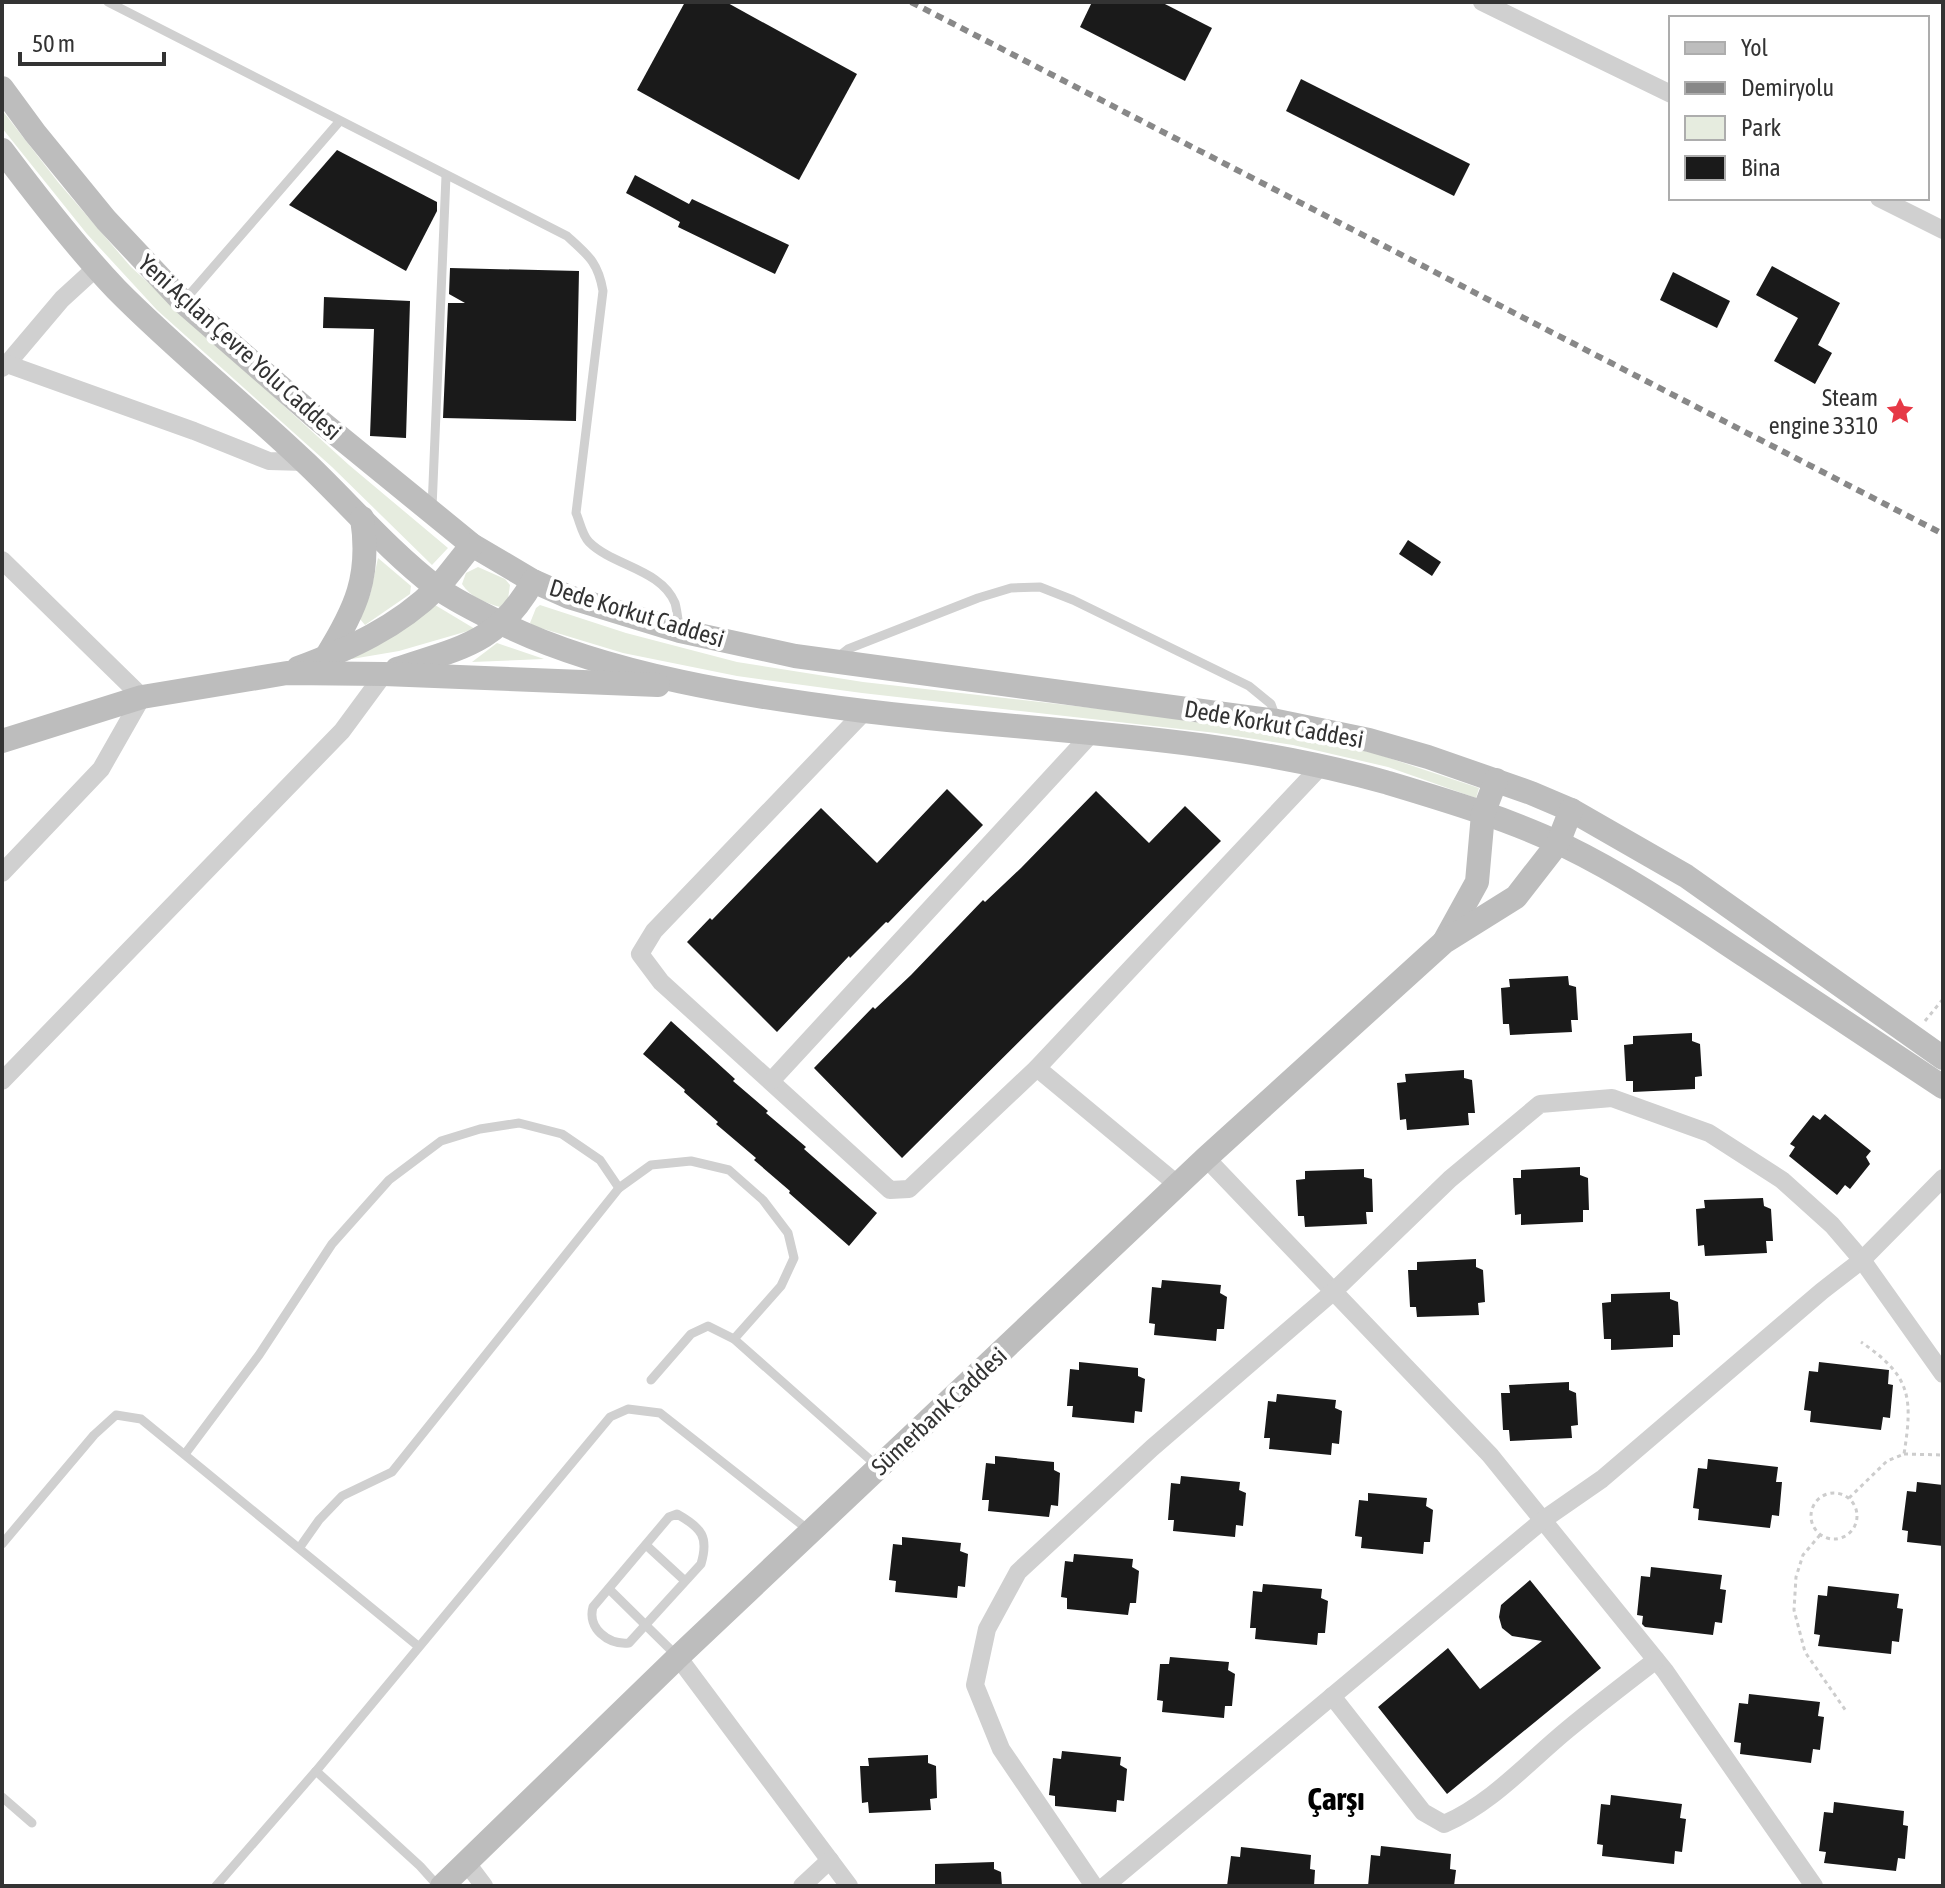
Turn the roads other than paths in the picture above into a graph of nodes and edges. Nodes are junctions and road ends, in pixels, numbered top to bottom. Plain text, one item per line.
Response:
1 (108, 2) edge
2 (1482, 2) edge
3 (2, 88) edge
4 (1669, 93) edge
5 (339, 122) junction
6 (2, 150) edge
7 (446, 176) junction
8 (1883, 200) edge
9 (1943, 230) edge
10 (97, 267) junction
11 (183, 302) junction
12 (4, 366) edge
13 (305, 462) junction
14 (432, 512) junction
15 (362, 518) junction
16 (472, 545) junction
17 (2, 560) edge
18 (533, 581) junction
19 (437, 587) junction
20 (502, 624) junction
21 (680, 631) junction
22 (326, 657) junction
23 (832, 662) junction
24 (287, 673) junction
25 (384, 674) junction
26 (715, 688) junction
27 (142, 697) junction
28 (865, 711) junction
29 (1277, 721) junction
30 (1093, 732) junction
31 (2, 741) edge
32 (1321, 766) junction
33 (1496, 780) junction
34 (1571, 810) junction
35 (1483, 814) junction
36 (1558, 843) junction
37 (2, 873) edge
38 (1444, 942) junction
39 (1943, 1058) edge
40 (1037, 1068) junction
41 (772, 1080) junction
42 (2, 1081) edge
43 (1943, 1087) edge
44 (1206, 1158) junction
45 (1943, 1178) edge
46 (1178, 1185) junction
47 (619, 1188) junction
48 (1862, 1260) junction
49 (1334, 1291) junction
50 (734, 1339) junction
51 (1943, 1374) edge
52 (651, 1380) dead end
53 (185, 1454) junction
54 (879, 1468) junction
55 (1543, 1520) junction
56 (811, 1532) junction
57 (2, 1544) edge
58 (646, 1545) junction
59 (300, 1547) junction
60 (684, 1580) junction
61 (609, 1589) junction
62 (647, 1625) junction
63 (418, 1646) junction
64 (678, 1657) junction
65 (1656, 1660) junction
66 (1332, 1696) junction
67 (316, 1771) junction
68 (2, 1797) edge
69 (32, 1823) dead end
70 (830, 1860) junction
71 (466, 1862) junction
72 (216, 1886) edge
73 (440, 1886) edge
74 (484, 1886) edge
75 (802, 1886) edge
76 (849, 1886) edge
77 (1094, 1886) edge
78 (1105, 1886) edge
79 (1814, 1886) edge

1 - 5 lane
2 - 4 street
3 - 11 main road, Yeni Açılan Çevre Yolu Caddesi
5 - 7 lane
5 - 11 lane
6 - 10 main road, Yeni Açılan Çevre Yolu Caddesi
7 - 14 lane
7 - 21 lane
8 - 9 street
10 - 12 street
10 - 13 main road, Yeni Açılan Çevre Yolu Caddesi
11 - 14 main road, Yeni Açılan Çevre Yolu Caddesi
12 - 13 street
13 - 15 main road, Yeni Açılan Çevre Yolu Caddesi
14 - 16 main road, Yeni Açılan Çevre Yolu Caddesi
15 - 19 main road, Yeni Açılan Çevre Yolu Caddesi
15 - 22 main road
16 - 18 main road, Dede Korkut Caddesi
16 - 19 main road, Dede Korkut Caddesi
17 - 27 street
18 - 20 main road, Dede Korkut Caddesi
18 - 21 main road, Dede Korkut Caddesi
19 - 20 main road, Dede Korkut Caddesi
19 - 22 main road, Dede Korkut Caddesi
20 - 25 main road, Dede Korkut Caddesi
20 - 26 main road, Dede Korkut Caddesi
21 - 23 main road, Dede Korkut Caddesi
22 - 24 main road, Dede Korkut Caddesi
23 - 29 main road, Dede Korkut Caddesi
23 - 29 lane
24 - 25 main road, Dede Korkut Caddesi
24 - 27 main road, Dede Korkut Caddesi
25 - 26 main road, Dede Korkut Caddesi
25 - 42 street
26 - 28 main road, Dede Korkut Caddesi
27 - 31 main road, Dede Korkut Caddesi
27 - 37 street
28 - 30 main road, Dede Korkut Caddesi
28 - 41 street
29 - 33 main road, Dede Korkut Caddesi
30 - 32 main road, Dede Korkut Caddesi
30 - 41 street
32 - 35 main road, Dede Korkut Caddesi
32 - 40 street
33 - 34 main road, Dede Korkut Caddesi
33 - 35 main road
34 - 36 main road
34 - 39 main road, Dede Korkut Caddesi
35 - 36 main road, Dede Korkut Caddesi
35 - 38 main road
36 - 38 main road
36 - 43 main road, Dede Korkut Caddesi
38 - 44 main road, Sümerbank Caddesi
40 - 41 street
40 - 46 street
44 - 46 main road, Sümerbank Caddesi
44 - 49 street
45 - 48 street
46 - 54 main road, Sümerbank Caddesi
47 - 50 lane
47 - 53 lane
47 - 59 lane
48 - 49 street
48 - 51 street
48 - 55 street
49 - 55 street
49 - 77 street
50 - 52 lane
50 - 54 lane
53 - 57 lane
53 - 59 lane
54 - 56 main road, Sümerbank Caddesi
55 - 65 street
55 - 66 street
56 - 63 lane
56 - 64 main road, Sümerbank Caddesi
58 - 60 lane
58 - 60 lane
58 - 61 lane
59 - 63 lane
60 - 62 lane
61 - 62 lane
61 - 62 lane
62 - 64 lane
63 - 67 lane
64 - 70 street
64 - 71 main road, Sümerbank Caddesi
65 - 66 street
65 - 79 street
66 - 78 street
67 - 72 lane
67 - 73 lane
68 - 69 lane
70 - 75 street
70 - 76 street
71 - 73 main road, Sümerbank Caddesi
71 - 74 street

